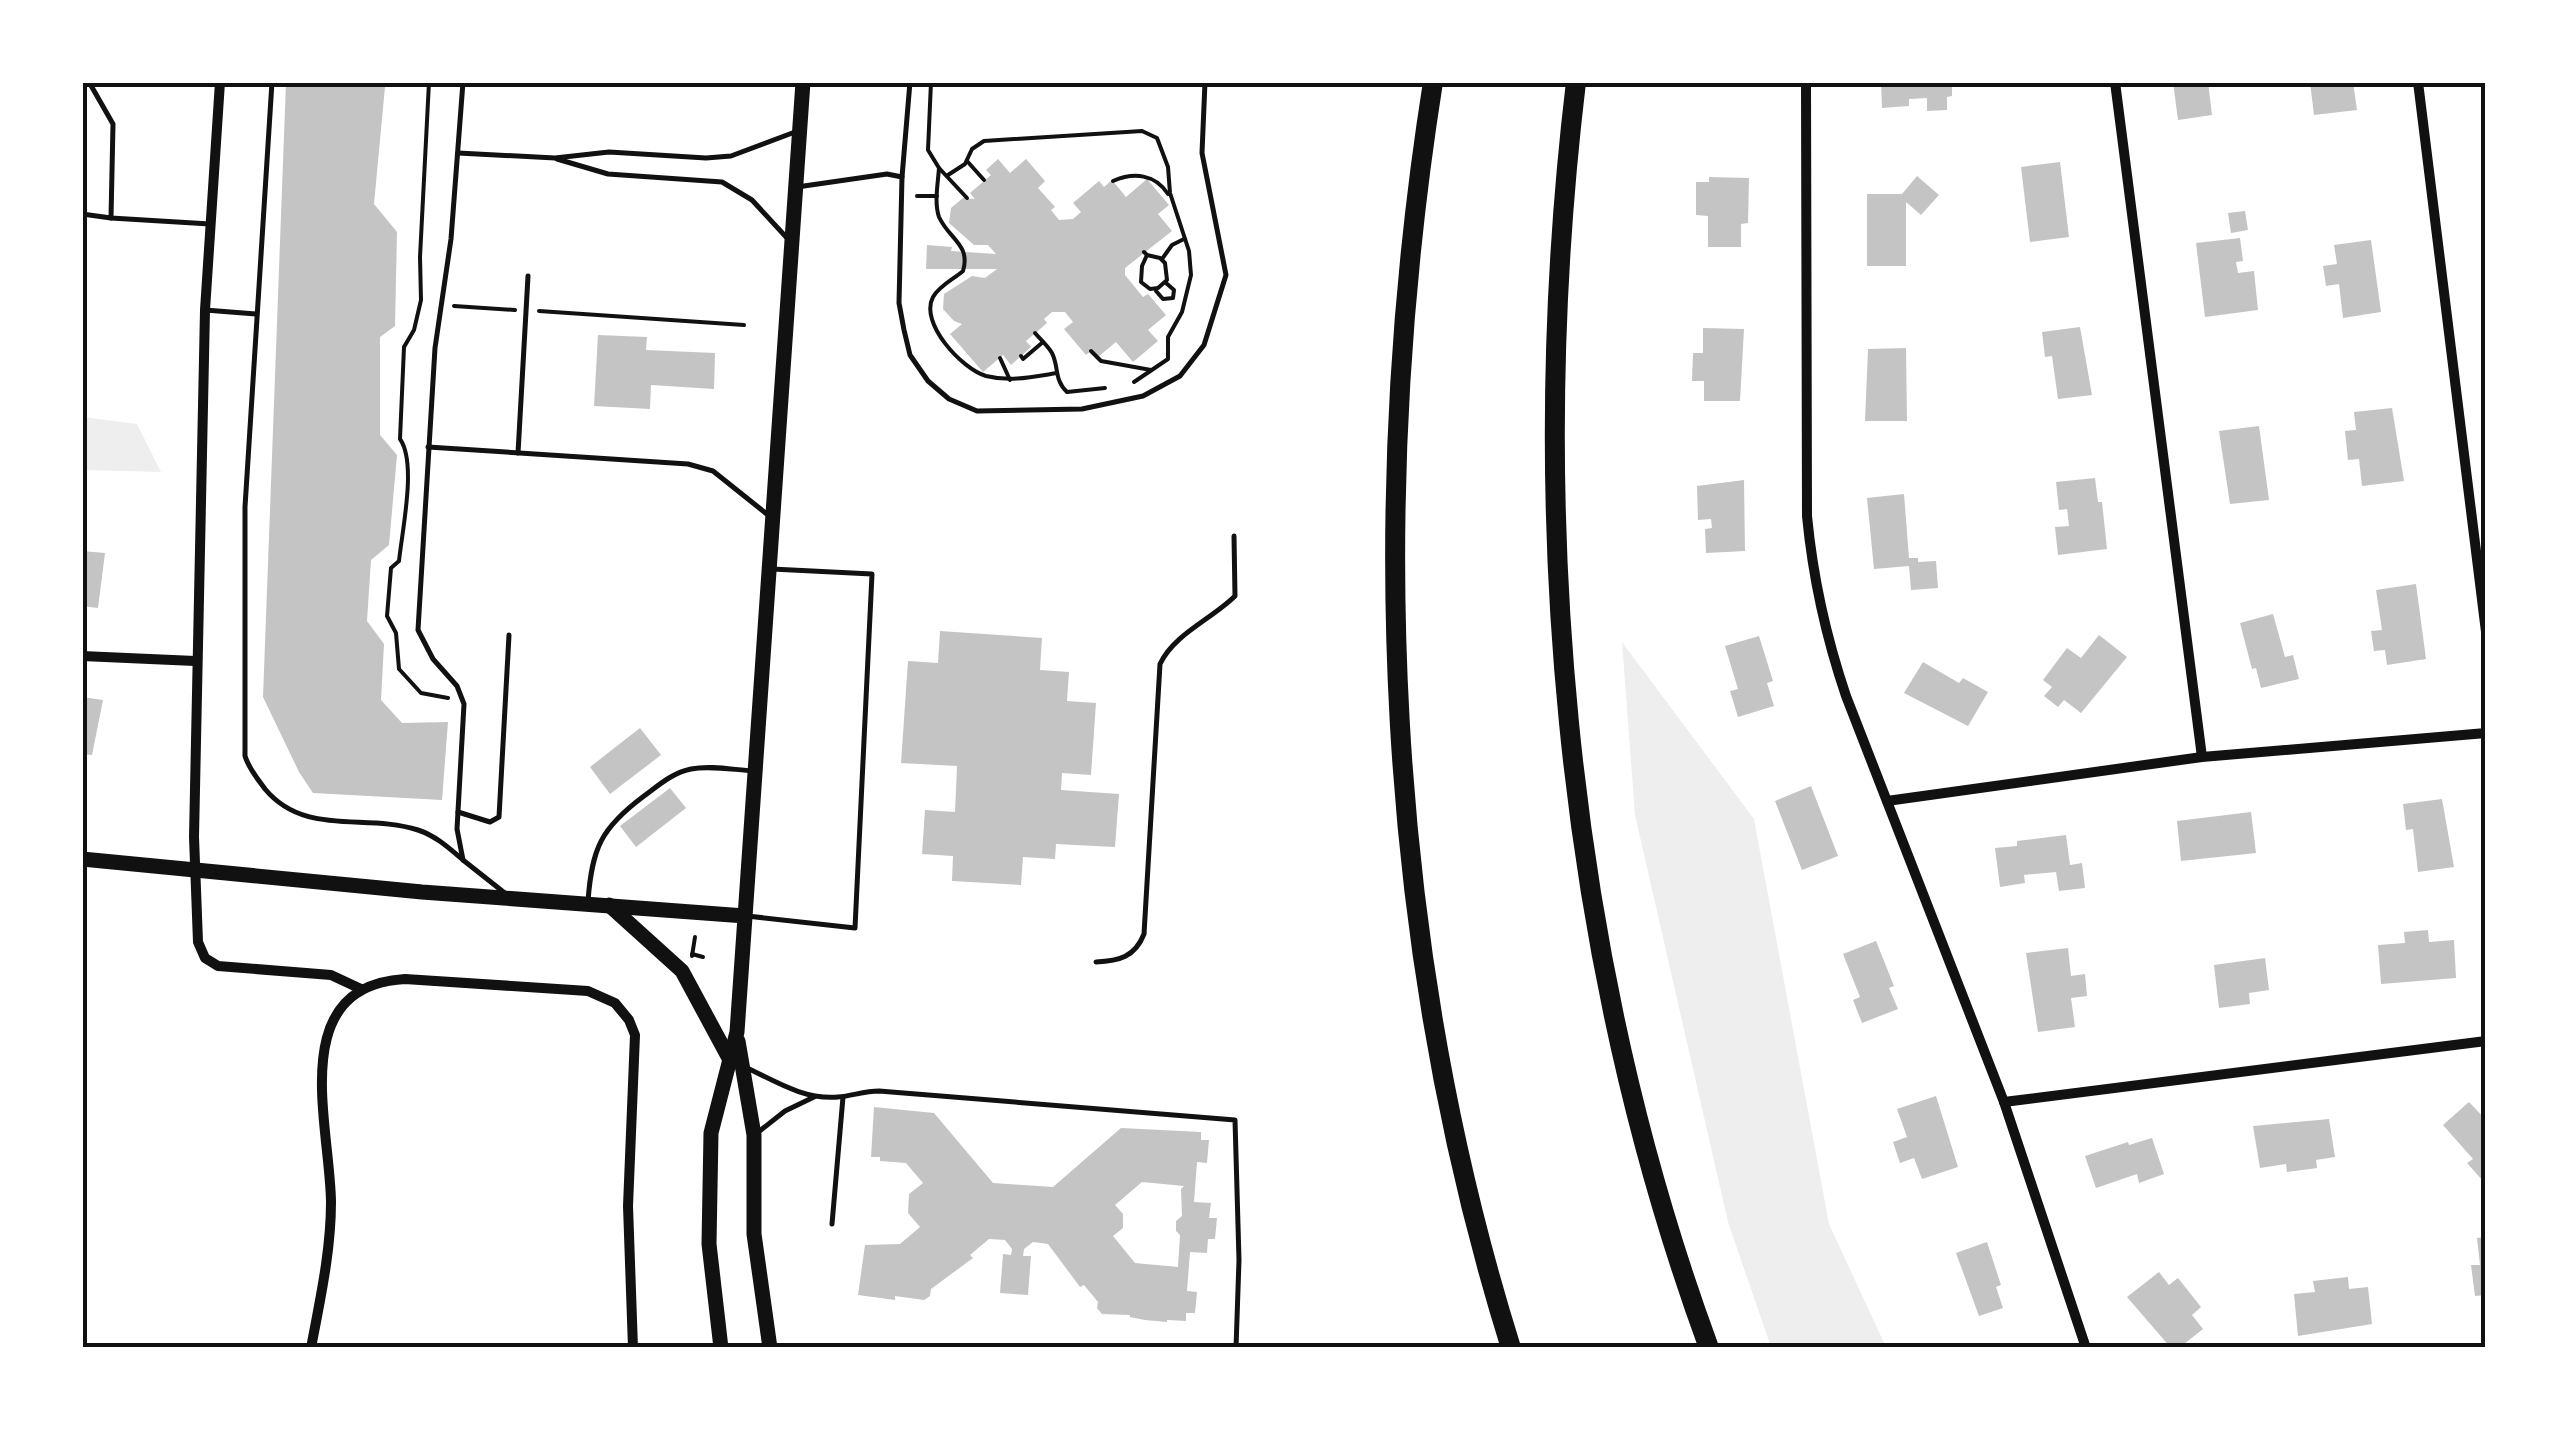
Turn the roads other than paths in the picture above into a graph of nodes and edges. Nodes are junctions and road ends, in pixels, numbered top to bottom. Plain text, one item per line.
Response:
1 (89, 82) edge
2 (220, 82) edge
3 (272, 82) edge
4 (463, 82) edge
5 (804, 82) edge
6 (910, 82) edge
7 (1205, 82) edge
8 (1432, 82) edge
9 (1576, 82) edge
10 (1806, 82) edge
11 (2115, 82) edge
12 (2418, 82) edge
13 (800, 130) junction
14 (458, 153) junction
15 (554, 158) junction
16 (902, 177) junction
17 (796, 187) junction
18 (82, 214) edge
19 (111, 218) junction
20 (210, 224) junction
21 (792, 243) junction
22 (528, 276) dead end
23 (204, 310) junction
24 (256, 314) junction
25 (428, 447) junction
26 (518, 453) junction
27 (771, 518) junction
28 (1234, 536) dead end
29 (769, 568) junction
30 (2486, 632) edge
31 (509, 635) dead end
32 (82, 656) edge
33 (195, 660) junction
34 (2486, 733) edge
35 (2202, 757) junction
36 (755, 771) junction
37 (1888, 800) junction
38 (458, 812) junction
39 (82, 859) edge
40 (463, 860) junction
41 (196, 868) junction
42 (512, 900) junction
43 (588, 904) junction
44 (609, 906) junction
45 (745, 916) junction
46 (1096, 962) dead end
47 (361, 990) junction
48 (2486, 1040) edge
49 (736, 1063) junction
50 (814, 1097) junction
51 (843, 1097) junction
52 (2004, 1102) junction
53 (754, 1135) junction
54 (832, 1224) dead end
55 (311, 1348) edge
56 (633, 1348) edge
57 (721, 1348) edge
58 (770, 1348) edge
59 (1236, 1348) edge
60 (1511, 1348) edge
61 (1709, 1348) edge
62 (2086, 1348) edge

1 - 19 lane
2 - 20 street
3 - 24 lane
4 - 14 lane
5 - 13 main road
6 - 16 lane
7 - 16 lane
8 - 60 highway
9 - 61 highway
10 - 37 street
11 - 35 street
12 - 30 street
13 - 15 lane
13 - 17 main road
14 - 15 lane
14 - 25 lane
15 - 21 lane
16 - 17 lane
17 - 21 main road
18 - 19 lane
19 - 20 lane
20 - 23 street
21 - 27 main road
22 - 26 lane
23 - 24 lane
23 - 33 street
24 - 40 lane
25 - 26 lane
25 - 38 lane
26 - 27 lane
27 - 29 main road
28 - 46 lane
29 - 36 main road
29 - 45 lane
31 - 38 lane
32 - 33 street
33 - 41 street
34 - 35 street
35 - 37 street
36 - 43 lane
36 - 45 main road
37 - 52 street
38 - 40 lane
39 - 41 main road
40 - 42 lane
41 - 42 main road
41 - 47 street
42 - 43 main road
43 - 44 main road
44 - 45 main road
44 - 49 main road
45 - 49 main road
47 - 55 street
47 - 56 street
48 - 52 street
49 - 50 lane
49 - 53 main road
49 - 57 main road
50 - 51 lane
50 - 53 lane
51 - 54 lane
51 - 59 lane
52 - 62 street
53 - 58 main road

